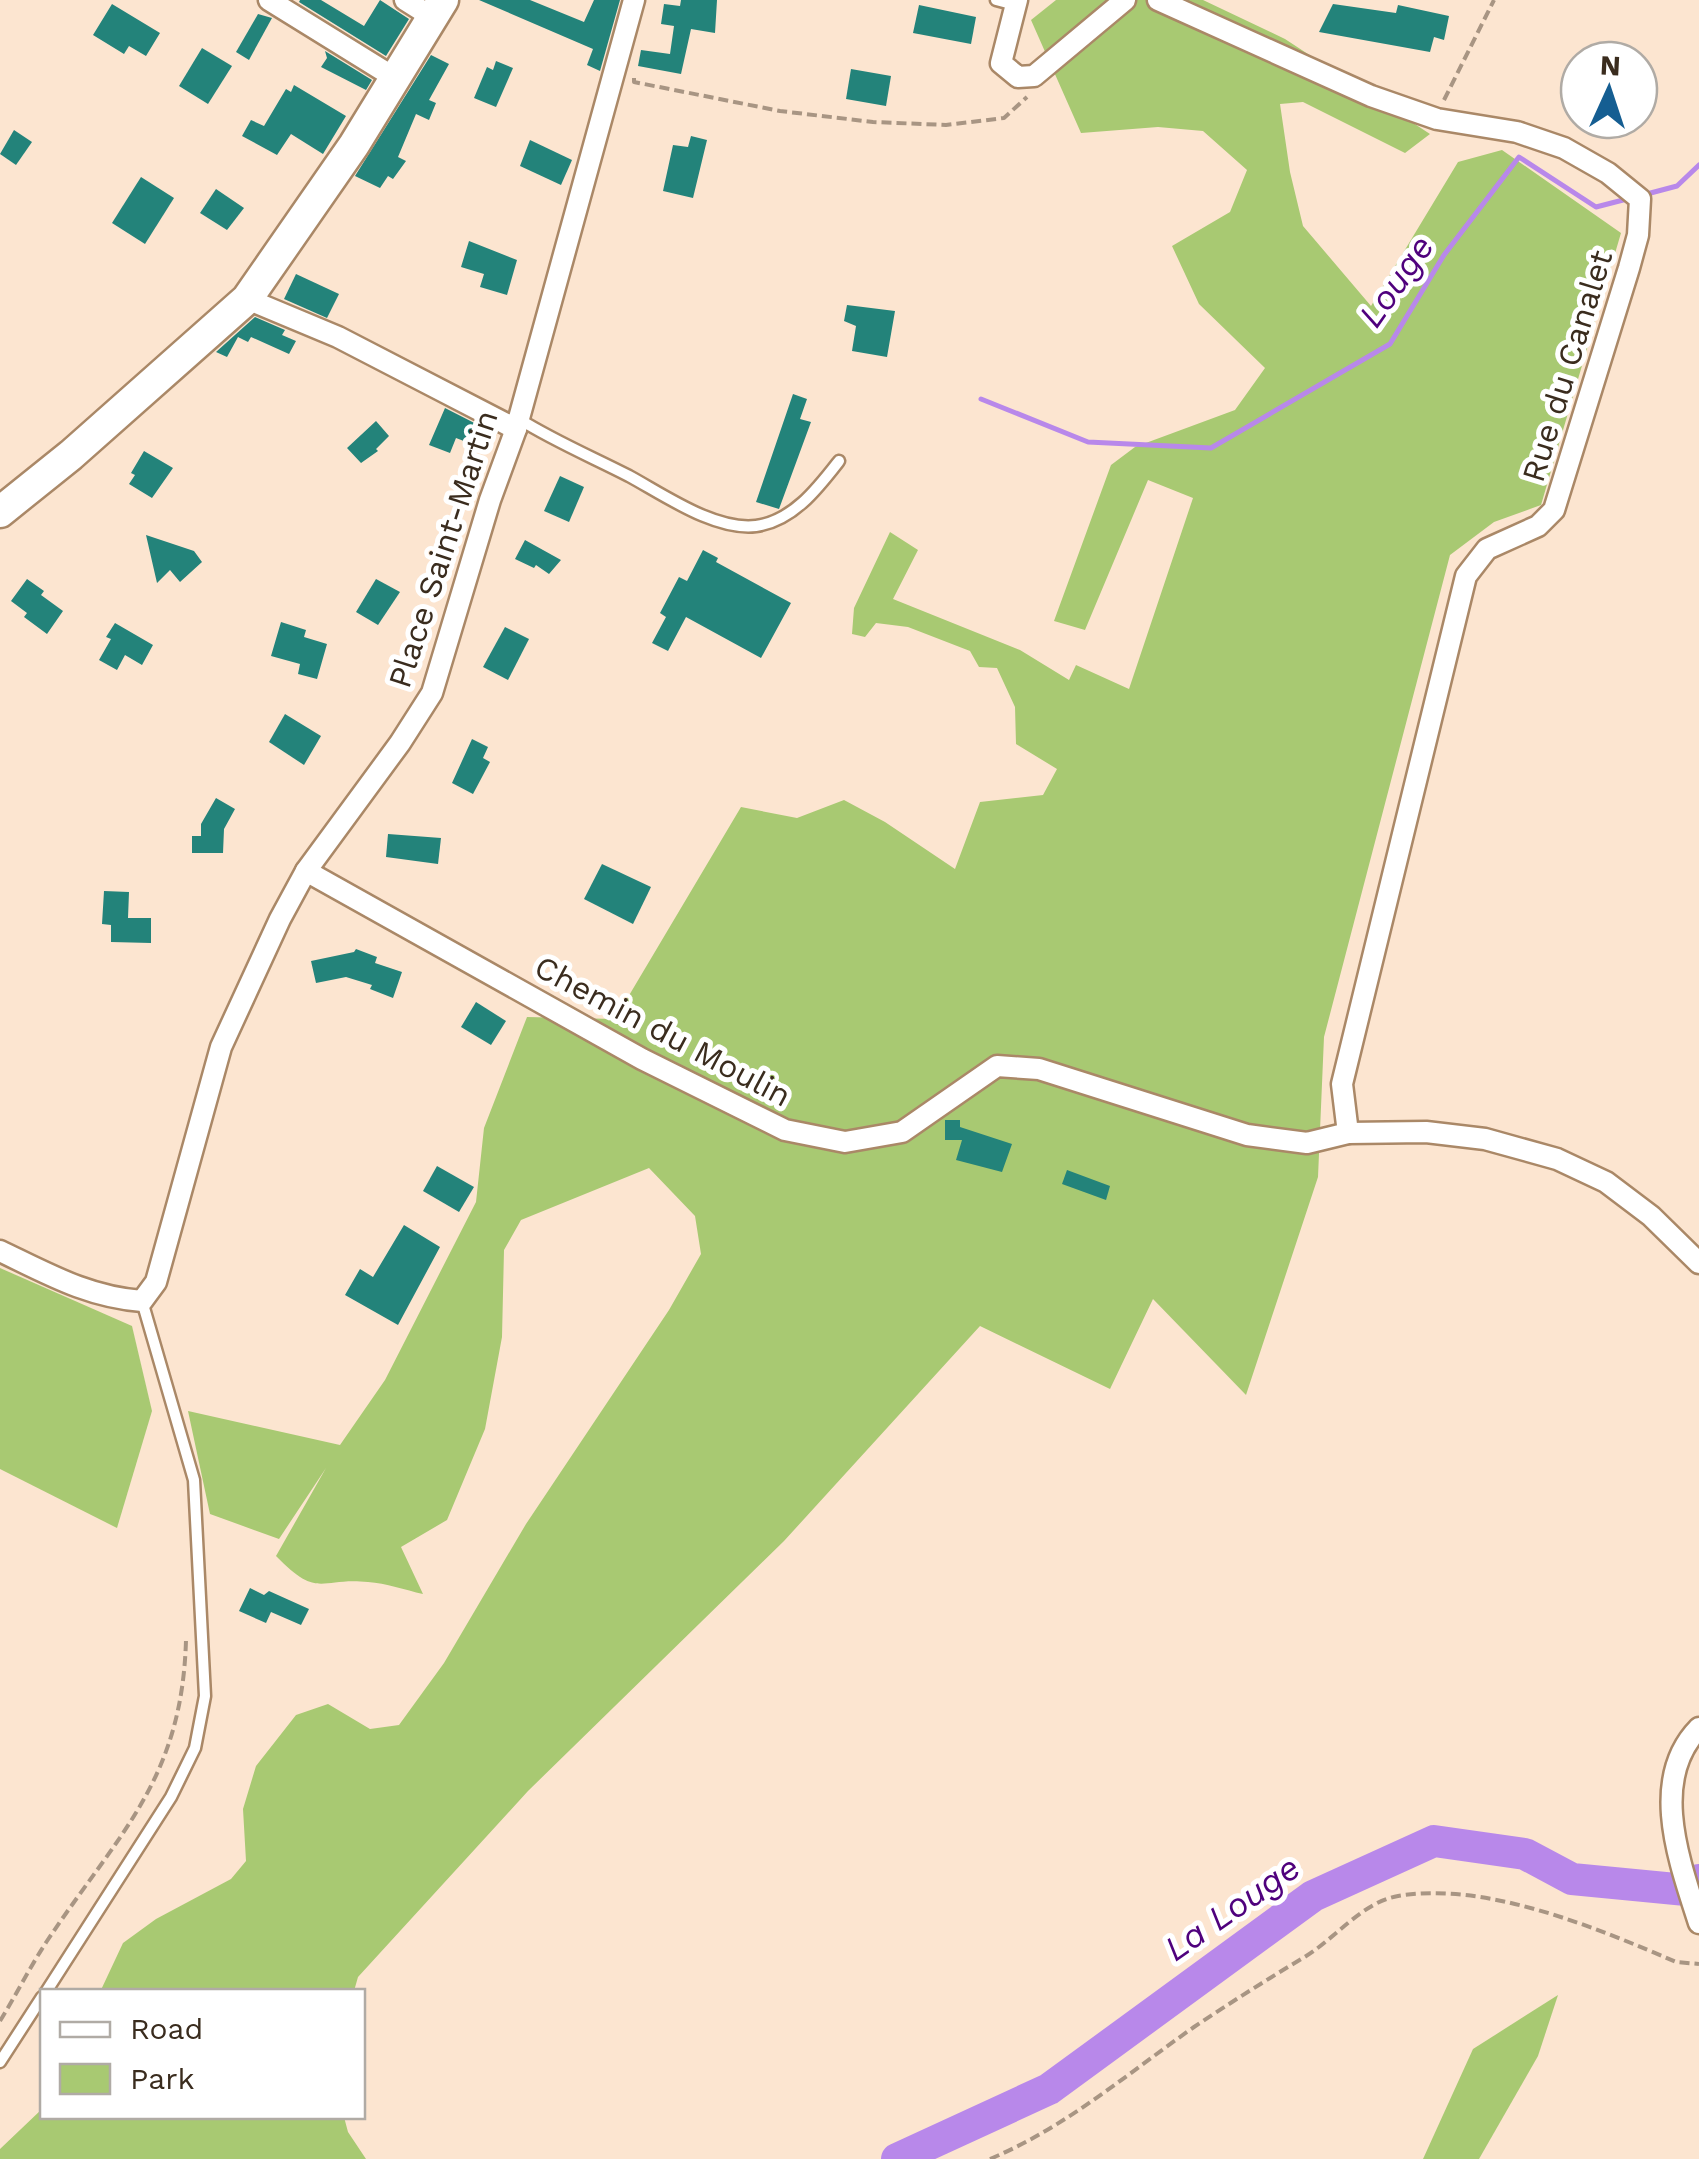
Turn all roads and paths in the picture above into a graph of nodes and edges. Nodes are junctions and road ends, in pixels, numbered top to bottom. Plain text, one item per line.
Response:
1 (269, 0) edge
2 (405, 0) edge
3 (634, 0) edge
4 (1124, 0) edge
5 (1158, 0) edge
6 (1494, 0) edge
7 (1010, 2) edge
8 (437, 8) edge
9 (636, 67) dead end
10 (1034, 76) junction
11 (394, 78) junction
12 (1437, 119) junction
13 (246, 299) junction
14 (517, 423) junction
15 (839, 461) dead end
16 (0, 512) edge
17 (306, 871) junction
18 (1348, 1133) junction
19 (0, 1250) edge
20 (1699, 1263) edge
21 (142, 1301) junction
22 (186, 1639) dead end
23 (1699, 1728) edge
24 (1699, 1922) edge
25 (1699, 1964) edge
26 (47, 1989) edge
27 (40, 2000) edge
28 (0, 2021) edge
29 (0, 2062) edge
30 (990, 2159) edge

1 - 11 street
2 - 8 street
3 - 14 street, Place Saint-Martin
4 - 10 street
5 - 12 street, Rue du Canalet
6 - 12 path
7 - 10 street
8 - 11 street
9 - 10 path
11 - 13 street
12 - 18 street, Rue du Canalet
13 - 14 street
13 - 16 street
14 - 15 lane
14 - 17 street, Place Saint-Martin
17 - 18 street, Chemin du Moulin
17 - 21 street, Place Saint-Martin
18 - 20 street, Chemin du Moulin
19 - 21 street
21 - 26 lane
22 - 28 path
23 - 24 street
25 - 30 path
27 - 29 lane

